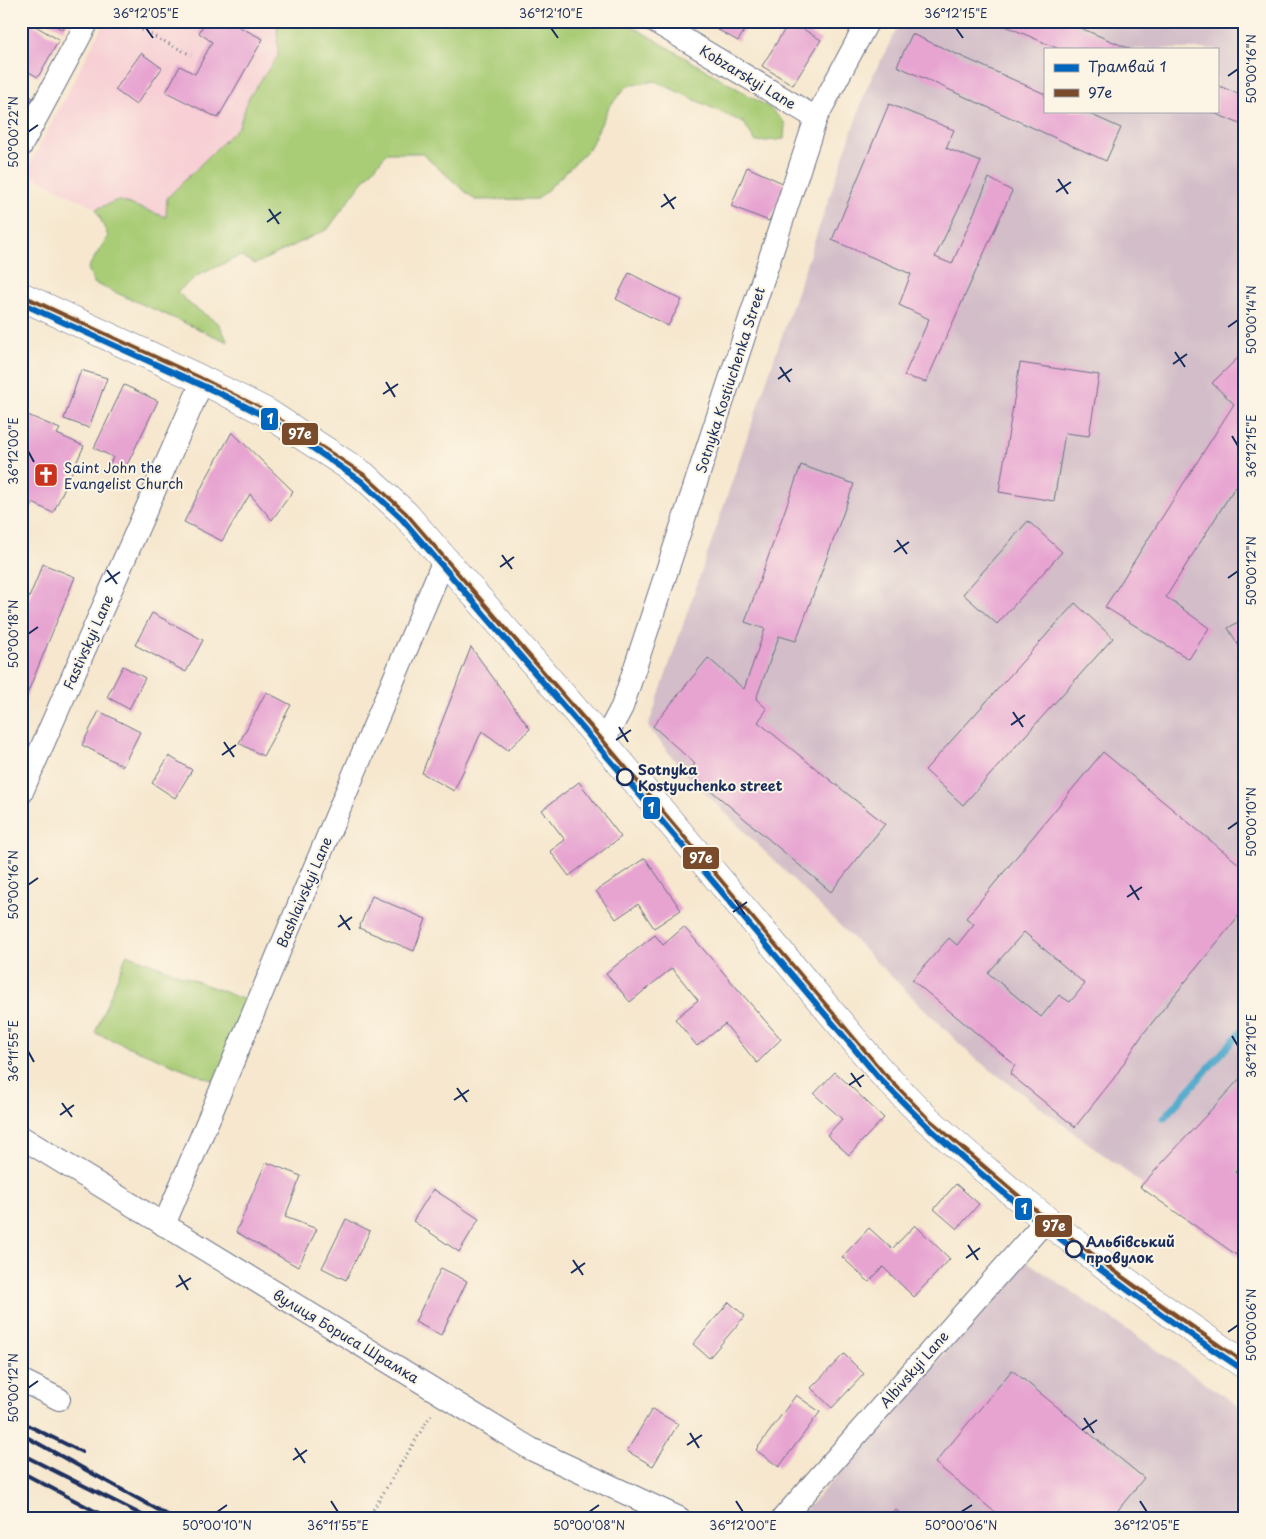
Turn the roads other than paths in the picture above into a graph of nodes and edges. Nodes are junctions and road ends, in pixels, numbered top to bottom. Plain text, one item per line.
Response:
1 (88, 21) edge
2 (654, 21) edge
3 (868, 21) edge
4 (816, 118) junction
5 (21, 146) edge
6 (21, 296) edge
7 (203, 380) junction
8 (444, 560) junction
9 (602, 742) junction
10 (21, 794) edge
11 (21, 1137) edge
12 (1046, 1220) junction
13 (164, 1225) junction
14 (1245, 1365) edge
15 (21, 1380) edge
16 (59, 1399) dead end
17 (679, 1518) edge
18 (783, 1518) edge

1 - 5 street
2 - 4 street, Kobzarskyi Lane
3 - 4 street, Sotnyka Kostiuchenka Street
4 - 9 street, Sotnyka Kostiuchenka Street
6 - 7 street
7 - 8 street
7 - 10 street, Fastivskyi Lane
8 - 9 street
8 - 13 street, Bashlaivskyi Lane
9 - 12 street
11 - 13 street, вулиця Бориса Шрамка
12 - 14 street
12 - 18 street, Albivskyi Lane
13 - 17 street, вулиця Бориса Шрамка
15 - 16 street

